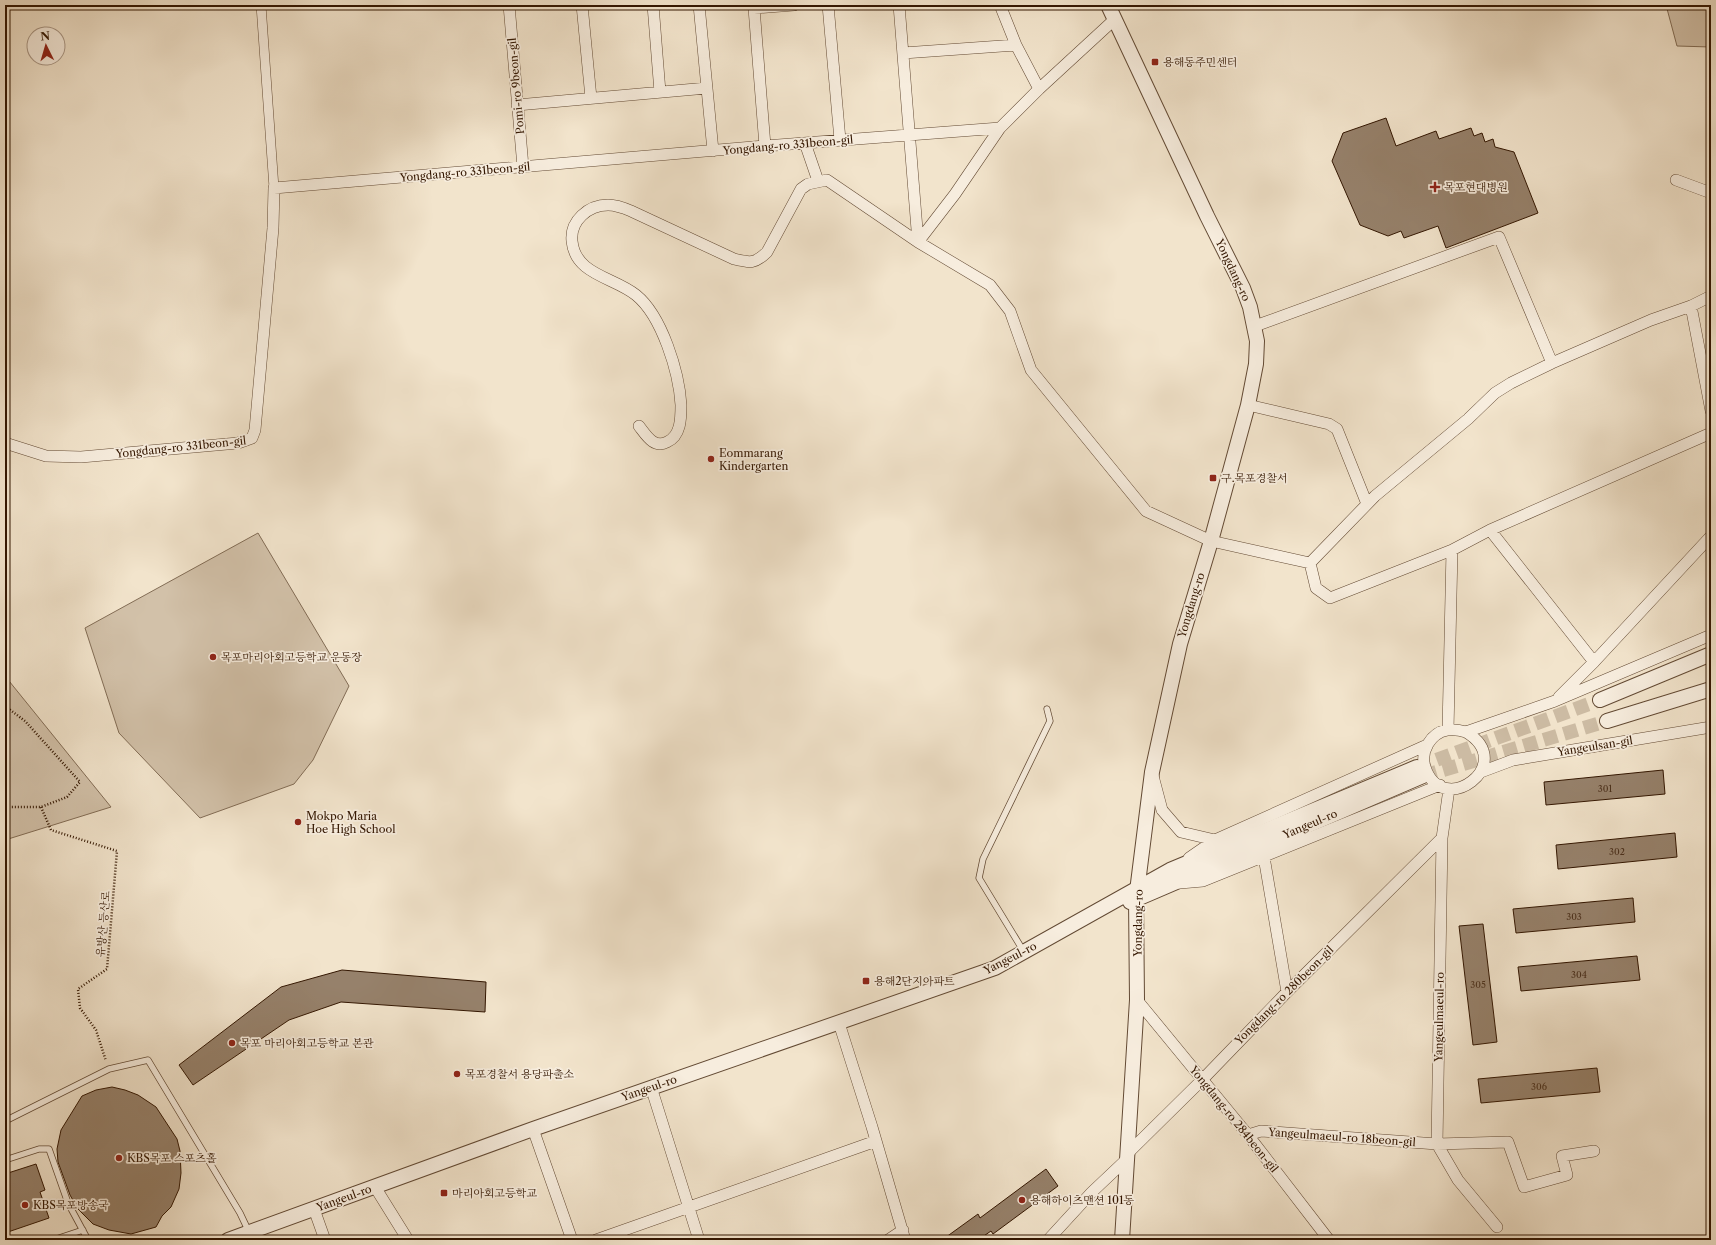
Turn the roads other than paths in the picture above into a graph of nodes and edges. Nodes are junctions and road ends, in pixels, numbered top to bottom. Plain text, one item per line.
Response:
1 (261, 5) edge
2 (509, 5) edge
3 (582, 5) edge
4 (653, 5) edge
5 (699, 5) edge
6 (794, 5) edge
7 (828, 5) edge
8 (898, 5) edge
9 (1000, 5) edge
10 (1108, 5) edge
11 (1115, 19) junction
12 (1016, 44) junction
13 (902, 53) junction
14 (707, 88) junction
15 (1039, 89) junction
16 (660, 92) junction
17 (591, 98) junction
18 (517, 105) junction
19 (1000, 128) junction
20 (909, 136) junction
21 (840, 140) junction
22 (805, 143) junction
23 (766, 146) junction
24 (713, 151) junction
25 (523, 167) junction
26 (1676, 180) dead end
27 (818, 181) junction
28 (274, 188) junction
29 (1711, 193) edge
30 (918, 242) junction
31 (1711, 296) edge
32 (1691, 306) junction
33 (1254, 326) junction
34 (1552, 363) junction
35 (1248, 405) junction
36 (1711, 411) edge
37 (639, 426) dead end
38 (1711, 433) edge
39 (5, 442) edge
40 (1367, 504) junction
41 (1490, 530) junction
42 (1711, 536) edge
43 (1211, 541) junction
44 (1452, 550) junction
45 (1310, 563) junction
46 (1711, 635) edge
47 (1711, 654) edge
48 (1594, 662) junction
49 (1711, 689) edge
50 (1600, 700) tunnel mouth
51 (1555, 701) junction
52 (1047, 709) dead end
53 (1607, 721) tunnel mouth
54 (1711, 727) edge
55 (1448, 730) junction
56 (1466, 732) junction
57 (1428, 745) junction
58 (1420, 771) tunnel mouth
59 (1152, 772) junction
60 (1481, 772) junction
61 (1445, 787) junction
62 (1442, 838) junction
63 (1215, 840) junction
64 (1264, 857) junction
65 (1171, 877) junction
66 (1137, 893) junction
67 (1024, 952) junction
68 (1286, 992) junction
69 (1137, 1000) junction
70 (840, 1023) junction
71 (1202, 1080) junction
72 (651, 1087) junction
73 (5, 1121) edge
74 (533, 1129) junction
75 (1248, 1135) junction
76 (876, 1141) junction
77 (1437, 1144) junction
78 (1594, 1151) dead end
79 (1128, 1156) junction
80 (5, 1160) edge
81 (375, 1186) junction
82 (689, 1207) junction
83 (314, 1209) junction
84 (1497, 1227) dead end
85 (83, 1230) junction
86 (249, 1232) junction
87 (904, 1235) edge
88 (53, 1240) edge
89 (88, 1240) edge
90 (228, 1240) edge
91 (325, 1240) edge
92 (408, 1240) edge
93 (572, 1240) edge
94 (596, 1240) edge
95 (699, 1240) edge
96 (888, 1240) edge
97 (1048, 1240) edge
98 (1122, 1240) edge
99 (1328, 1240) edge

1 - 28 street
2 - 18 street, Pomi-ro 9beon-gil
3 - 17 street
4 - 16 street
5 - 14 street
6 - 23 street
7 - 21 street
8 - 13 street
9 - 12 street
10 - 11 street, Yongdang-ro
11 - 15 street
11 - 33 street, Yongdang-ro
12 - 13 street
12 - 15 street
13 - 20 street
14 - 16 street
14 - 24 street
15 - 19 street
16 - 17 street
17 - 18 street
18 - 25 street, Pomi-ro 9beon-gil
19 - 20 street, Yongdang-ro 331beon-gil
19 - 30 street
20 - 21 street, Yongdang-ro 331beon-gil
20 - 30 street
21 - 22 street, Yongdang-ro 331beon-gil
22 - 23 street, Yongdang-ro 331beon-gil
22 - 27 street
23 - 24 street, Yongdang-ro 331beon-gil
24 - 25 street, Yongdang-ro 331beon-gil
25 - 28 street, Yongdang-ro 331beon-gil
26 - 29 street
27 - 30 street
27 - 37 street
28 - 39 street, Yongdang-ro 331beon-gil
30 - 43 street
31 - 32 street
32 - 34 street
32 - 36 street
33 - 34 street
33 - 35 street, Yongdang-ro
34 - 40 street
35 - 40 street
35 - 43 street, Yongdang-ro
38 - 41 street
40 - 45 street
41 - 44 street
41 - 48 street
42 - 48 street
43 - 45 street
43 - 59 street, Yongdang-ro
44 - 45 street
44 - 55 street
46 - 51 street
47 - 50 street
48 - 51 street
49 - 53 street
51 - 56 street
52 - 67 lane
54 - 60 street, Yangeulsan-gil
55 - 56 street
55 - 57 street
56 - 60 street
57 - 61 street
57 - 63 street
58 - 65 street, Yangeul-ro
59 - 63 street
59 - 66 street, Yongdang-ro
60 - 61 street
61 - 62 street, Yangeulmaeul-ro
61 - 64 street
62 - 68 street, Yongdang-ro 280beon-gil
62 - 77 street, Yangeulmaeul-ro
63 - 65 street
64 - 65 street
64 - 68 street
65 - 66 street, Yangeul-ro
66 - 67 street, Yangeul-ro
66 - 69 street, Yongdang-ro
67 - 70 street, Yangeul-ro
68 - 71 street, Yongdang-ro 280beon-gil
69 - 71 street, Yongdang-ro 284beon-gil
69 - 79 street, Yongdang-ro
70 - 72 street, Yangeul-ro
70 - 76 street
71 - 75 street, Yongdang-ro 284beon-gil
71 - 79 street, Yongdang-ro 280beon-gil
72 - 74 street, Yangeul-ro
72 - 82 street
73 - 86 lane
74 - 81 street, Yangeul-ro
74 - 93 street
75 - 77 street, Yangeulmaeul-ro 18beon-gil
75 - 99 street, Yongdang-ro 284beon-gil
76 - 82 street
76 - 87 street
77 - 78 street, Yangeulmaeul-ro 18beon-gil
77 - 84 street
79 - 97 street, Yongdang-ro 280beon-gil
79 - 98 street, Yongdang-ro
80 - 85 lane
81 - 83 street, Yangeul-ro
81 - 92 street
82 - 94 street
82 - 95 street
83 - 86 street, Yangeul-ro
83 - 91 street
85 - 88 lane
85 - 89 lane
86 - 90 street, Yangeul-ro
87 - 96 street

